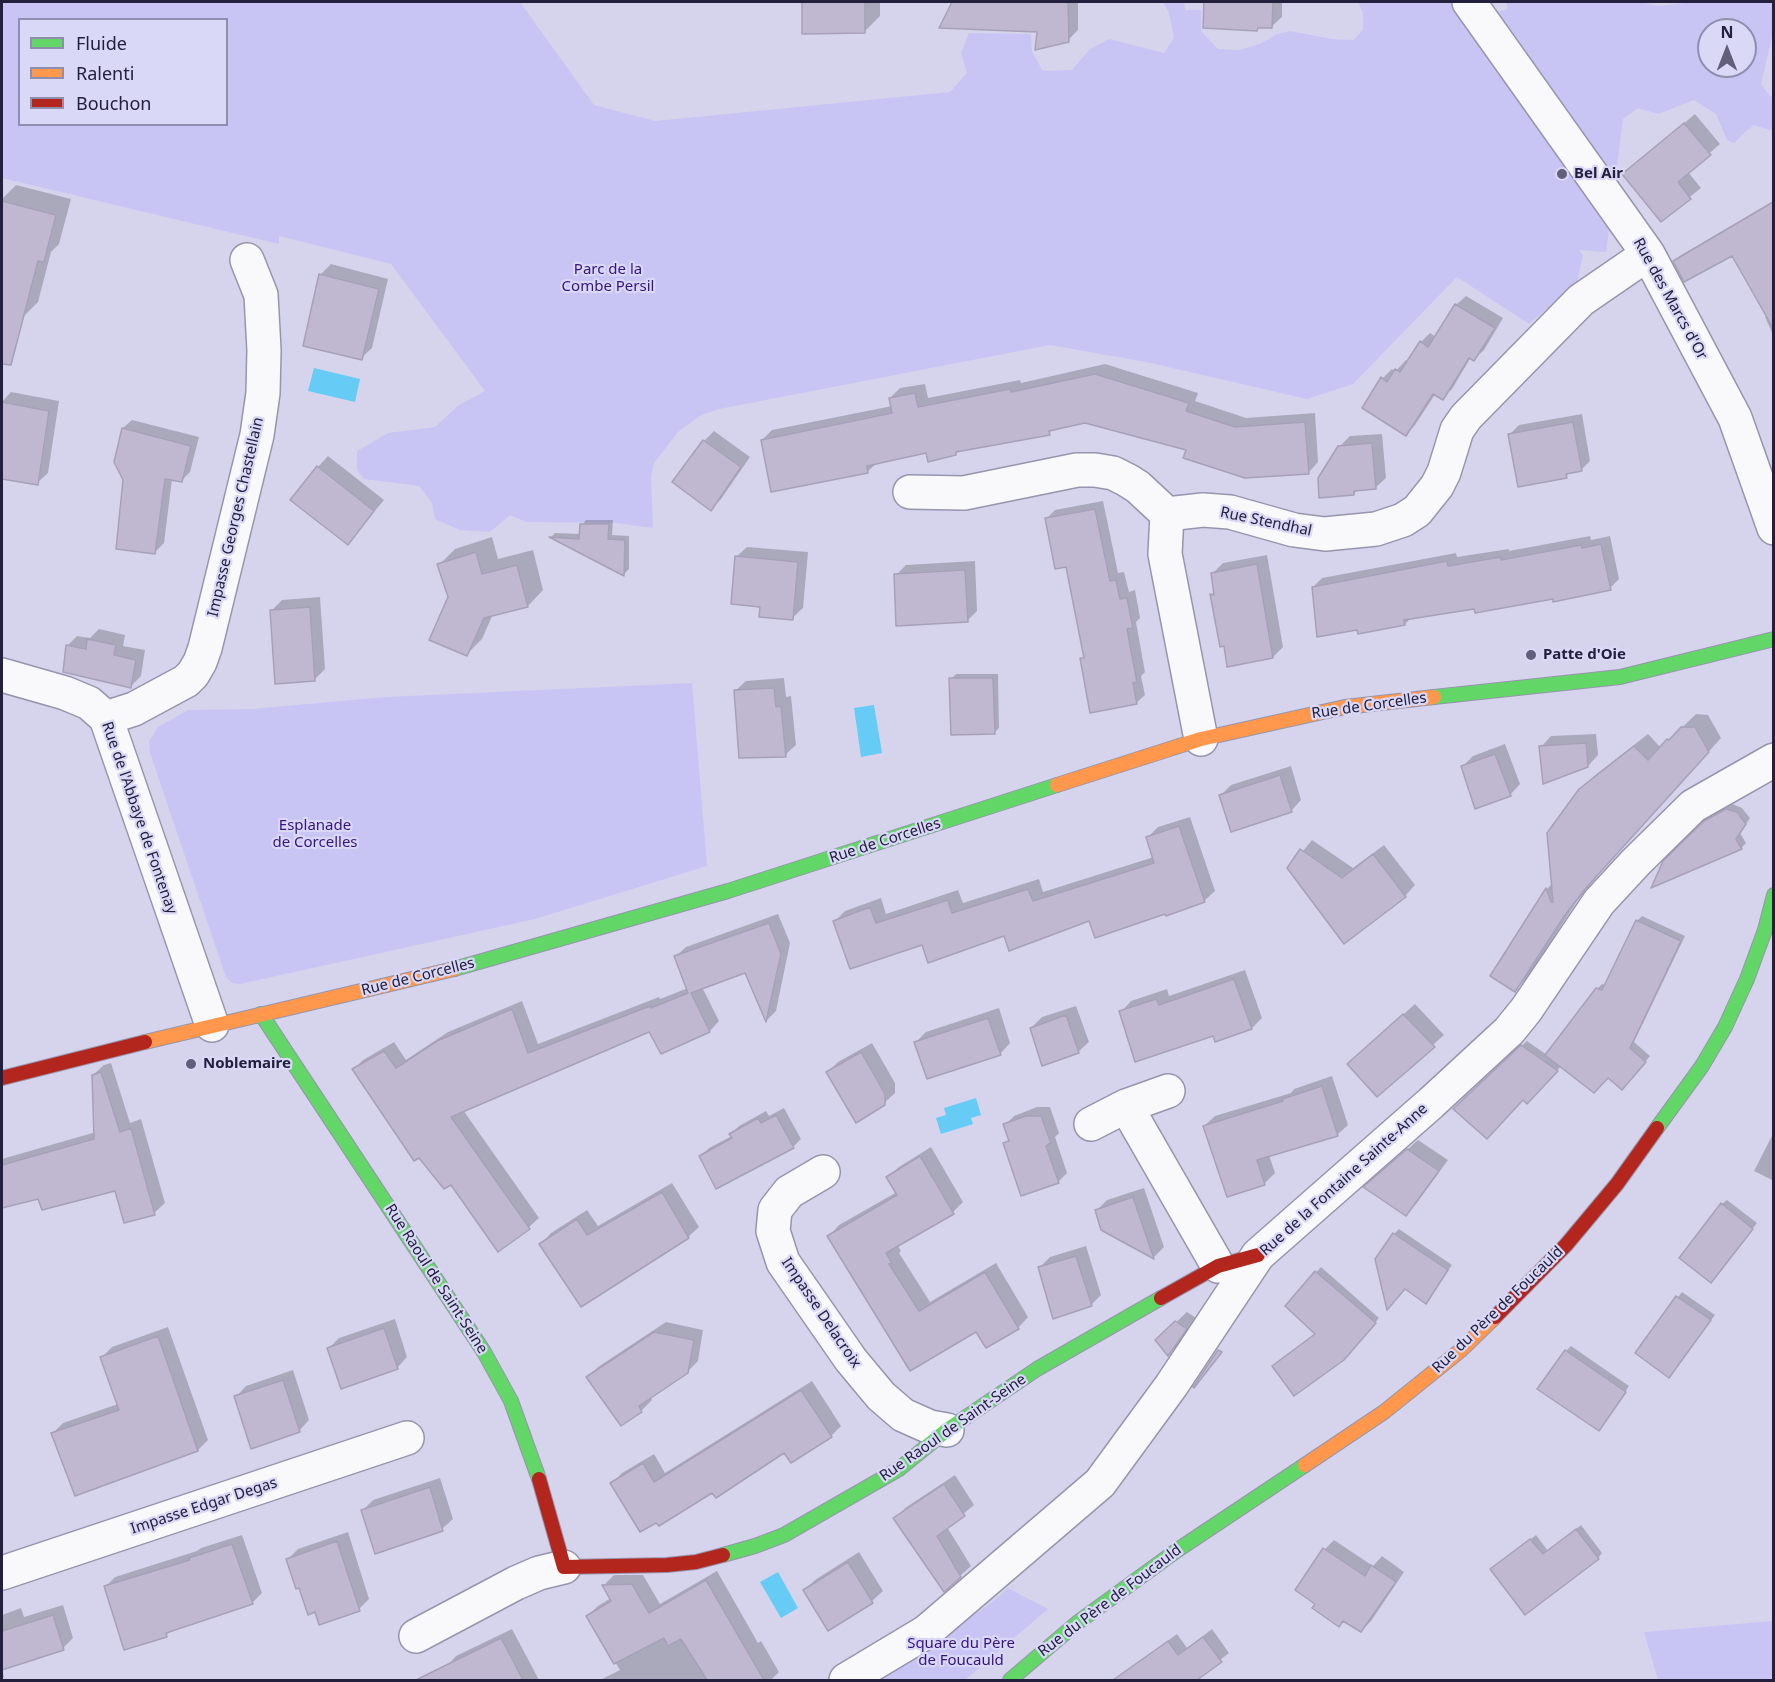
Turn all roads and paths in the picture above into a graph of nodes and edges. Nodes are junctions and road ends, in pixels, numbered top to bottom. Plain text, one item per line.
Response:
1 (1469, 2) edge
2 (1648, 254) junction
3 (247, 260) dead end
4 (910, 492) dead end
5 (1167, 514) junction
6 (1773, 528) edge
7 (1773, 639) edge
8 (2, 675) edge
9 (105, 718) junction
10 (1201, 739) junction
11 (1773, 760) edge
12 (1773, 895) edge
13 (261, 1014) junction
14 (212, 1025) junction
15 (2, 1078) edge
16 (1168, 1091) dead end
17 (1126, 1106) junction
18 (1091, 1124) dead end
19 (823, 1172) dead end
20 (1258, 1254) junction
21 (1218, 1266) junction
22 (947, 1430) junction
23 (407, 1438) dead end
24 (564, 1567) junction
25 (2, 1573) edge
26 (416, 1636) dead end
27 (846, 1680) edge
28 (1010, 1680) edge

1 - 2 street, Rue des Marcs d'Or
2 - 5 street, Rue Stendhal
2 - 6 street, Rue des Marcs d'Or
3 - 9 street, Impasse Georges Chastellain
4 - 5 street
5 - 10 street
7 - 10 street, Rue de Corcelles
8 - 9 street, Rue de l'Abbaye de Fontenay
9 - 14 street, Rue de l'Abbaye de Fontenay
10 - 13 street, Rue de Corcelles
11 - 20 street, Rue de la Fontaine Sainte-Anne
12 - 28 street, Rue du Père de Foucauld
13 - 14 street, Rue de Corcelles
13 - 24 street, Rue Raoul de Saint-Seine
14 - 15 street, Rue de Corcelles
16 - 17 street
17 - 18 street
17 - 21 street
19 - 22 street, Impasse Delacroix
20 - 21 street, Rue Raoul de Saint-Seine
20 - 27 street, Rue de la Fontaine Sainte-Anne
21 - 22 street, Rue Raoul de Saint-Seine
22 - 24 street, Rue Raoul de Saint-Seine
23 - 25 street, Impasse Edgar Degas
24 - 26 street, Rue Raoul de Saint-Seine

